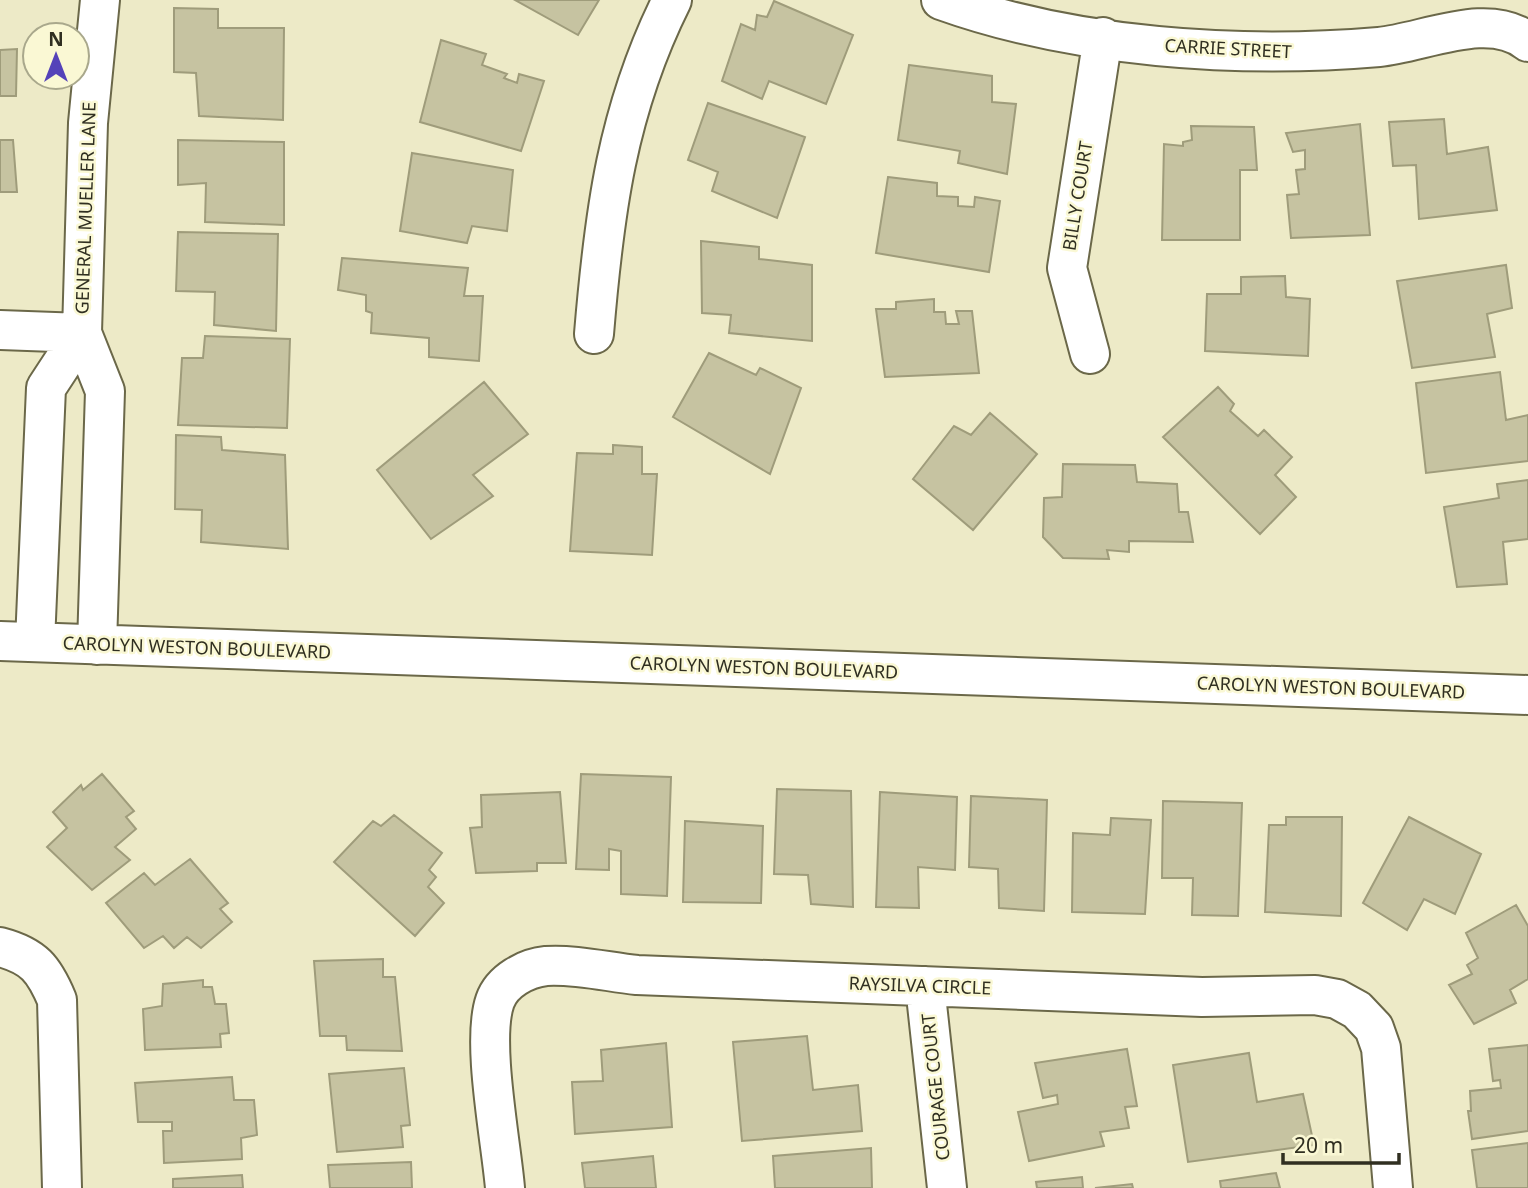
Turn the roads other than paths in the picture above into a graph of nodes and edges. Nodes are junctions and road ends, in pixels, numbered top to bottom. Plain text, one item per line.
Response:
1 (100, 0) edge
2 (672, 0) edge
3 (941, 0) edge
4 (1103, 37) junction
5 (1523, 38) edge
6 (0, 330) edge
7 (82, 333) junction
8 (594, 334) dead end
9 (1090, 354) dead end
10 (17, 642) edge
11 (97, 645) junction
12 (1528, 695) edge
13 (0, 947) edge
14 (925, 986) junction
15 (62, 1188) edge
16 (505, 1188) edge
17 (947, 1188) edge
18 (1394, 1188) edge

1 - 7 street, GENERAL MUELLER LANE
2 - 8 street
3 - 4 street, CARRIE STREET
4 - 5 street, CARRIE STREET
4 - 9 street, BILLY COURT
6 - 7 street
7 - 10 street, GENERAL MUELLER LANE
7 - 11 street, GENERAL MUELLER LANE
10 - 11 street, CAROLYN WESTON BOULEVARD
11 - 12 street, CAROLYN WESTON BOULEVARD
13 - 15 street
14 - 16 street, RAYSILVA CIRCLE
14 - 17 street, COURAGE COURT
14 - 18 street, RAYSILVA CIRCLE

